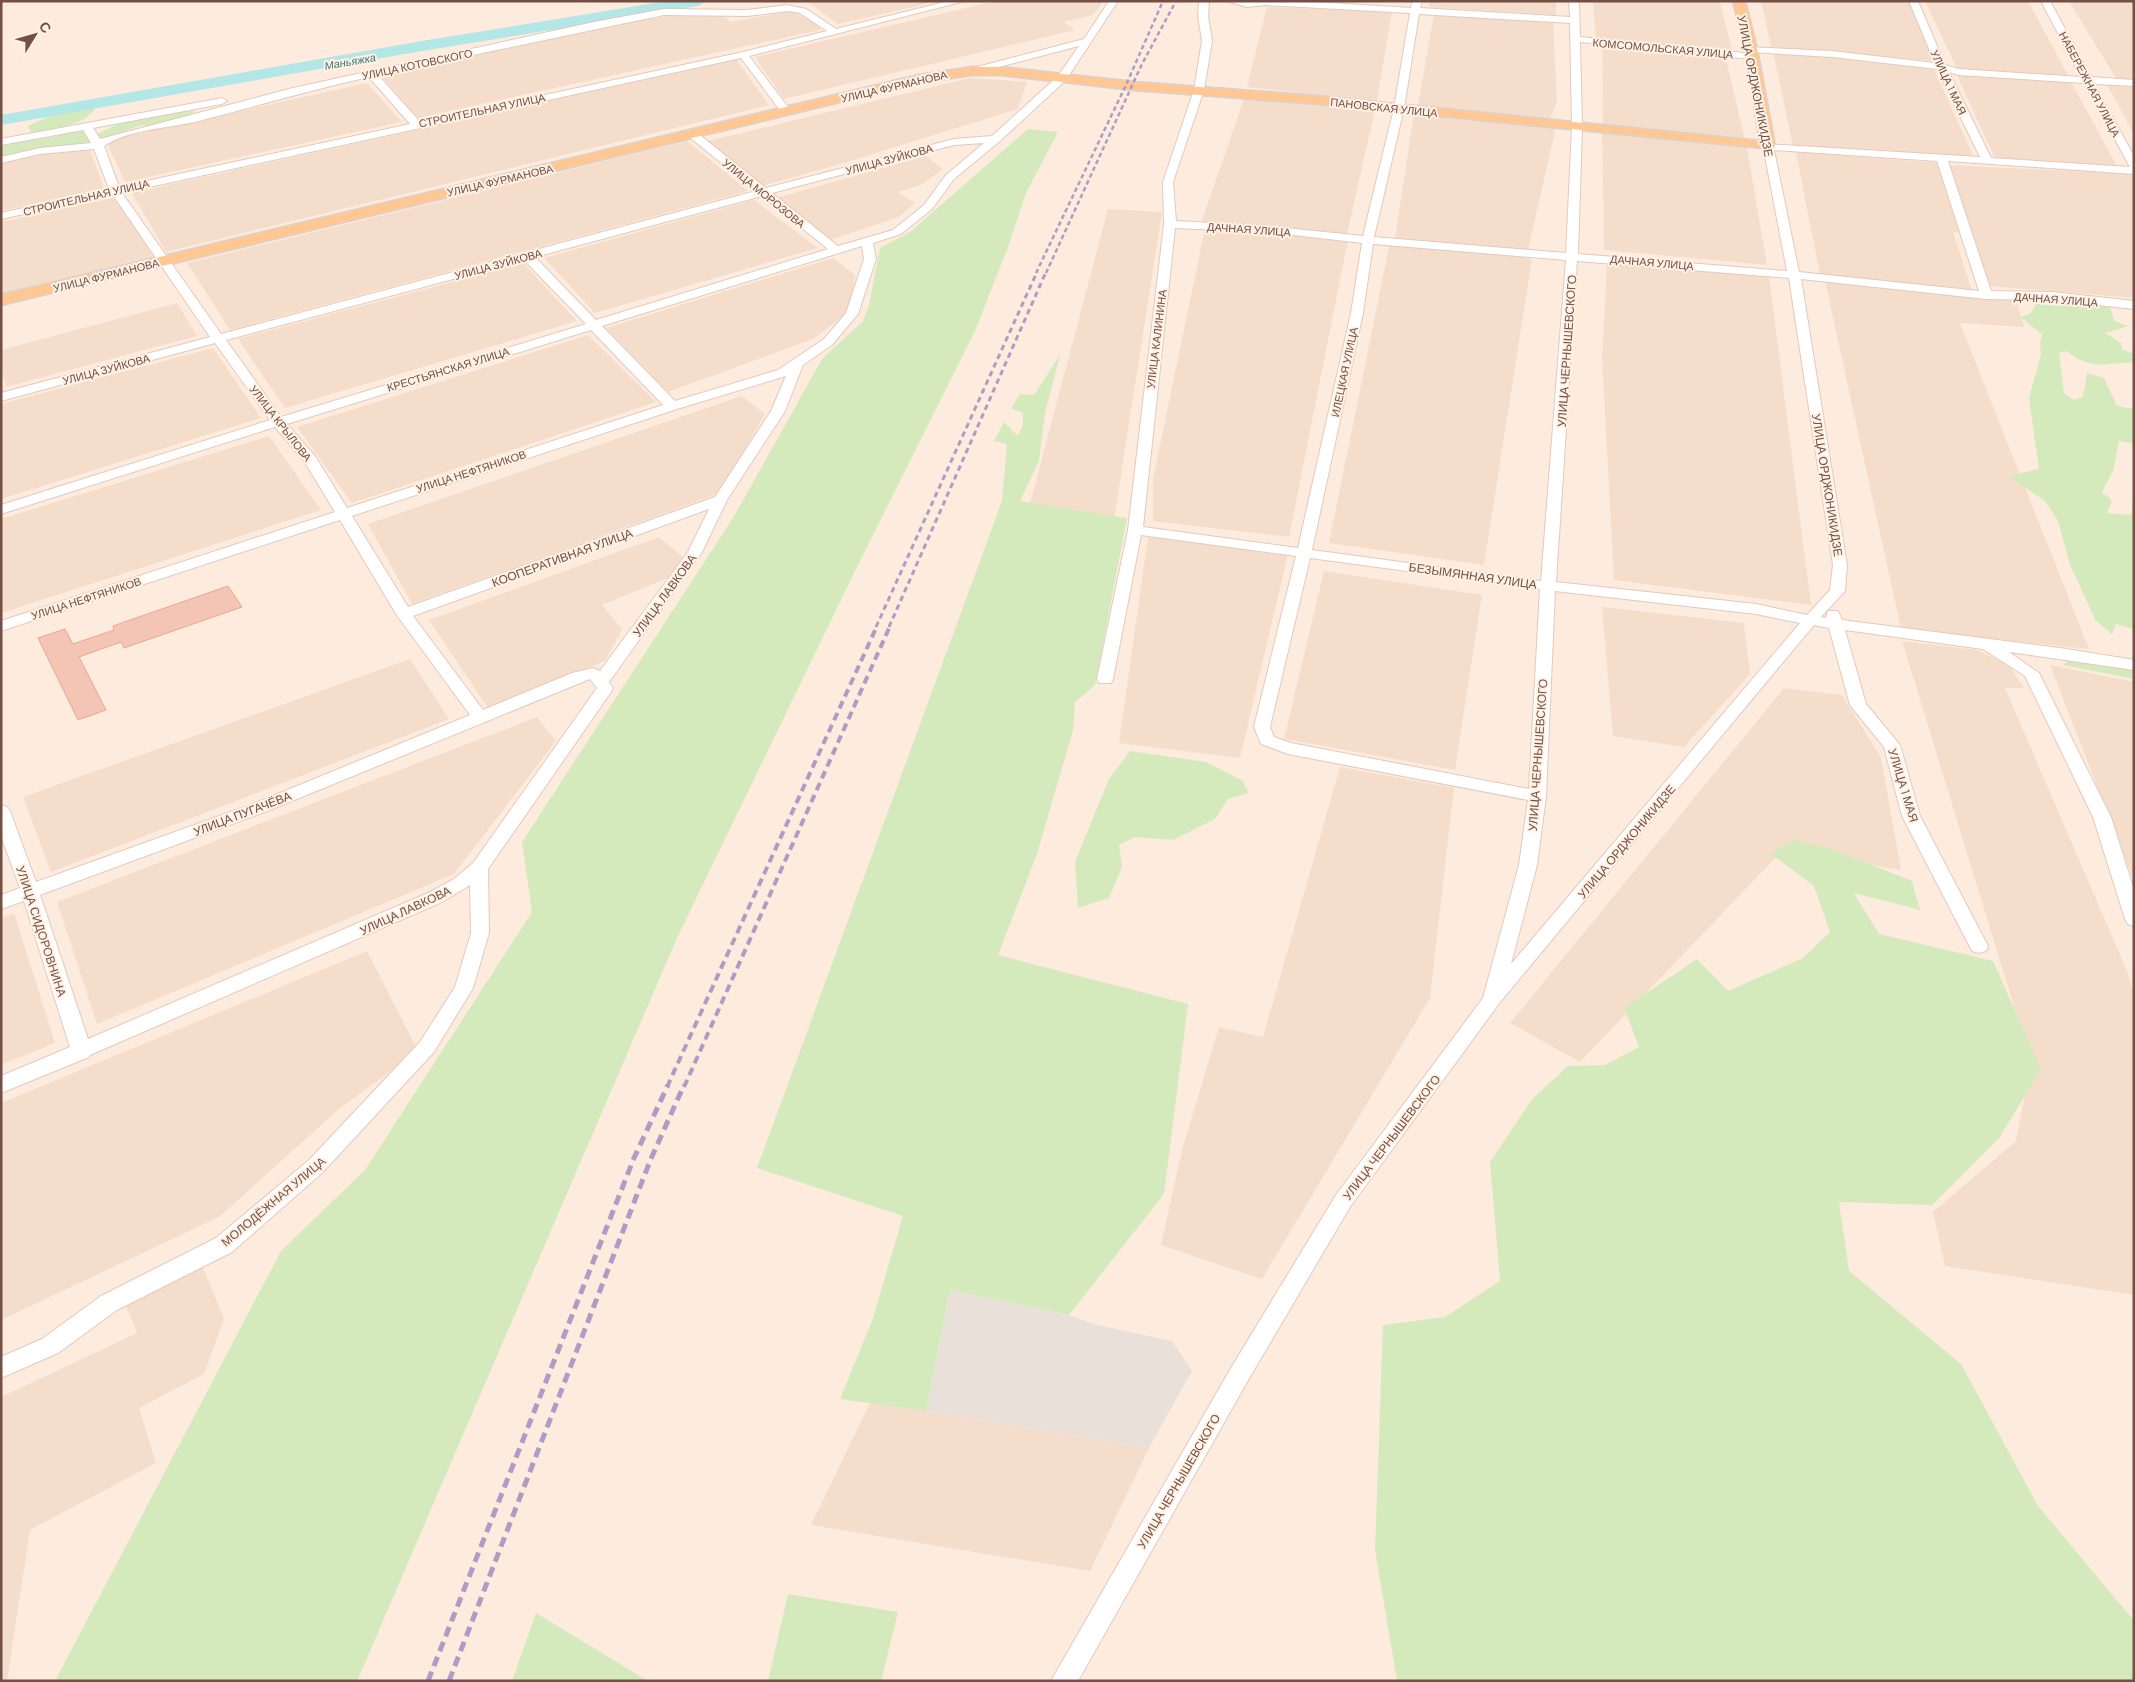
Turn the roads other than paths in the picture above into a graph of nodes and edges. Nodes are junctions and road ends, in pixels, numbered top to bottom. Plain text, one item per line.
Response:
1 (961, 1) edge
2 (1114, 1) edge
3 (1204, 1) edge
4 (1230, 1) edge
5 (1574, 1) edge
6 (1739, 1) edge
7 (1913, 1) edge
8 (2045, 1) edge
9 (1417, 5) edge
10 (1574, 20) junction
11 (833, 31) junction
12 (1574, 39) junction
13 (1087, 41) junction
14 (1752, 52) junction
15 (743, 55) junction
16 (1941, 67) junction
17 (972, 71) junction
18 (1001, 72) joint
19 (371, 74) junction
20 (1062, 78) junction
21 (2088, 80) junction
22 (2134, 83) edge
23 (1199, 90) junction
24 (293, 91) junction
25 (1399, 108) junction
26 (786, 112) junction
27 (416, 124) junction
28 (86, 126) junction
29 (1577, 127) junction
30 (692, 134) junction
31 (996, 139) junction
32 (1, 142) edge
33 (98, 145) junction
34 (1768, 146) junction
35 (1941, 158) junction
36 (1, 160) edge
37 (1988, 162) junction
38 (2134, 166) edge
39 (2134, 171) edge
40 (115, 190) junction
41 (762, 193) junction
42 (1, 216) edge
43 (1170, 224) junction
44 (1368, 240) junction
45 (867, 242) junction
46 (836, 250) junction
47 (1572, 255) junction
48 (527, 256) junction
49 (162, 261) junction
50 (1794, 274) junction
51 (1986, 295) junction
52 (1, 300) edge
53 (2134, 305) edge
54 (593, 324) junction
55 (217, 339) junction
56 (799, 360) junction
57 (1, 397) edge
58 (672, 406) junction
59 (278, 422) junction
60 (720, 500) junction
61 (1, 510) edge
62 (344, 513) junction
63 (1135, 530) junction
64 (1304, 552) junction
65 (1548, 586) junction
66 (1830, 599) junction
67 (404, 614) junction
68 (1810, 620) junction
69 (1835, 623) junction
70 (1, 626) edge
71 (1987, 646) junction
72 (2134, 665) edge
73 (1105, 679) dead end
74 (601, 682) junction
75 (480, 718) junction
76 (1537, 796) junction
77 (1, 811) edge
78 (479, 868) junction
79 (30, 891) junction
80 (1, 902) edge
81 (2134, 919) edge
82 (1979, 946) dead end
83 (1492, 1000) junction
84 (82, 1052) junction
85 (1, 1085) edge
86 (1, 1368) edge
87 (1064, 1681) edge

1 - 11 street, СТРОИТЕЛЬНАЯ УЛИЦА
2 - 13 street, КРЕСТЬЯНСКАЯ УЛИЦА
3 - 23 street, УЛИЦА КАЛИНИНА
4 - 9 street
5 - 10 street, УЛИЦА ЧЕРНЫШЕВСКОГО
6 - 14 main road, УЛИЦА ОРДЖОНИКИДЗЕ
7 - 16 street, УЛИЦА 1 МАЯ
8 - 21 street, НАБЕРЕЖНАЯ УЛИЦА
9 - 10 street
9 - 25 street, ИЛЕЦКАЯ УЛИЦА
10 - 12 street, УЛИЦА ЧЕРНЫШЕВСКОГО
11 - 15 street, СТРОИТЕЛЬНАЯ УЛИЦА
11 - 19 street, УЛИЦА КОТОВСКОГО
12 - 14 street, КОМСОМОЛЬСКАЯ УЛИЦА
12 - 29 street, УЛИЦА ЧЕРНЫШЕВСКОГО
13 - 17 street
13 - 20 street, КРЕСТЬЯНСКАЯ УЛИЦА
14 - 16 street, КОМСОМОЛЬСКАЯ УЛИЦА
14 - 34 main road, УЛИЦА ОРДЖОНИКИДЗЕ
15 - 26 street
15 - 27 street, СТРОИТЕЛЬНАЯ УЛИЦА
16 - 21 street, КОМСОМОЛЬСКАЯ УЛИЦА
16 - 37 street, УЛИЦА 1 МАЯ
17 - 18 main road, УЛИЦА ФУРМАНОВА
17 - 26 main road, УЛИЦА ФУРМАНОВА
18 - 20 main road, ПАНОВСКАЯ УЛИЦА
19 - 24 street, УЛИЦА КОТОВСКОГО
19 - 27 street
20 - 23 main road, ПАНОВСКАЯ УЛИЦА
20 - 31 street, КРЕСТЬЯНСКАЯ УЛИЦА
21 - 22 street, КОМСОМОЛЬСКАЯ УЛИЦА
21 - 38 street, НАБЕРЕЖНАЯ УЛИЦА
23 - 25 main road, ПАНОВСКАЯ УЛИЦА
23 - 43 street, УЛИЦА КАЛИНИНА
24 - 28 street
24 - 33 street, УЛИЦА КОТОВСКОГО
25 - 29 main road, ПАНОВСКАЯ УЛИЦА
25 - 44 street, ИЛЕЦКАЯ УЛИЦА
26 - 30 main road, УЛИЦА ФУРМАНОВА
27 - 40 street, СТРОИТЕЛЬНАЯ УЛИЦА
28 - 32 street
28 - 33 street, УЛИЦА КРЫЛОВА
29 - 34 main road, ПАНОВСКАЯ УЛИЦА
29 - 47 street, УЛИЦА ЧЕРНЫШЕВСКОГО
30 - 41 street, УЛИЦА МОРОЗОВА
30 - 49 main road, УЛИЦА ФУРМАНОВА
31 - 41 street, УЛИЦА ЗУЙКОВА
31 - 45 street, КРЕСТЬЯНСКАЯ УЛИЦА
33 - 36 street, УЛИЦА КОТОВСКОГО
33 - 40 street, УЛИЦА КРЫЛОВА
34 - 35 street
34 - 50 street, УЛИЦА ОРДЖОНИКИДЗЕ
35 - 37 street
35 - 51 street
37 - 39 street
40 - 42 street, СТРОИТЕЛЬНАЯ УЛИЦА
40 - 49 street, УЛИЦА КРЫЛОВА
41 - 46 street, УЛИЦА МОРОЗОВА
41 - 48 street, УЛИЦА ЗУЙКОВА
43 - 44 street, ДАЧНАЯ УЛИЦА
43 - 63 street, УЛИЦА КАЛИНИНА
44 - 47 street, ДАЧНАЯ УЛИЦА
44 - 64 street, ИЛЕЦКАЯ УЛИЦА
45 - 46 street, КРЕСТЬЯНСКАЯ УЛИЦА
45 - 56 street, УЛИЦА НЕФТЯНИКОВ
46 - 54 street, КРЕСТЬЯНСКАЯ УЛИЦА
47 - 50 street, ДАЧНАЯ УЛИЦА
47 - 65 street, УЛИЦА ЧЕРНЫШЕВСКОГО
48 - 54 street
48 - 55 street, УЛИЦА ЗУЙКОВА
49 - 52 main road, УЛИЦА ФУРМАНОВА
49 - 55 street, УЛИЦА КРЫЛОВА
50 - 51 street, ДАЧНАЯ УЛИЦА
50 - 66 street, УЛИЦА ОРДЖОНИКИДЗЕ
51 - 53 street, ДАЧНАЯ УЛИЦА
54 - 58 street
54 - 59 street, КРЕСТЬЯНСКАЯ УЛИЦА
55 - 57 street, УЛИЦА ЗУЙКОВА
55 - 59 street, УЛИЦА КРЫЛОВА
56 - 58 street, УЛИЦА НЕФТЯНИКОВ
56 - 60 street, УЛИЦА ЛАВКОВА
58 - 62 street, УЛИЦА НЕФТЯНИКОВ
59 - 61 street, КРЕСТЬЯНСКАЯ УЛИЦА
59 - 62 street, УЛИЦА КРЫЛОВА
60 - 67 street, КООПЕРАТИВНАЯ УЛИЦА
60 - 74 street, УЛИЦА ЛАВКОВА
62 - 67 street, УЛИЦА КРЫЛОВА
62 - 70 street, УЛИЦА НЕФТЯНИКОВ
63 - 64 street, БЕЗЫМЯННАЯ УЛИЦА
63 - 73 street, УЛИЦА КАЛИНИНА
64 - 65 street, БЕЗЫМЯННАЯ УЛИЦА
64 - 76 street, ИЛЕЦКАЯ УЛИЦА
65 - 68 street, БЕЗЫМЯННАЯ УЛИЦА
65 - 76 street, УЛИЦА ЧЕРНЫШЕВСКОГО
66 - 68 street, УЛИЦА ОРДЖОНИКИДЗЕ
66 - 69 street, УЛИЦА 1 МАЯ
67 - 75 street, УЛИЦА КРЫЛОВА
68 - 69 street, БЕЗЫМЯННАЯ УЛИЦА
68 - 83 street, УЛИЦА ОРДЖОНИКИДЗЕ
69 - 71 street, БЕЗЫМЯННАЯ УЛИЦА
69 - 82 street, УЛИЦА 1 МАЯ
71 - 72 street, БЕЗЫМЯННАЯ УЛИЦА
71 - 81 street
74 - 75 street, УЛИЦА ПУГАЧЁВА
74 - 78 street, УЛИЦА ЛАВКОВА
75 - 79 street, УЛИЦА ПУГАЧЁВА
76 - 83 street, УЛИЦА ЧЕРНЫШЕВСКОГО
77 - 79 street, УЛИЦА СИДОРОВНИНА
78 - 84 street, УЛИЦА ЛАВКОВА
78 - 86 street, МОЛОДЁЖНАЯ УЛИЦА
79 - 80 street, УЛИЦА ПУГАЧЁВА
79 - 84 street, УЛИЦА СИДОРОВНИНА
83 - 87 street, УЛИЦА ЧЕРНЫШЕВСКОГО
84 - 85 street, УЛИЦА ЛАВКОВА

